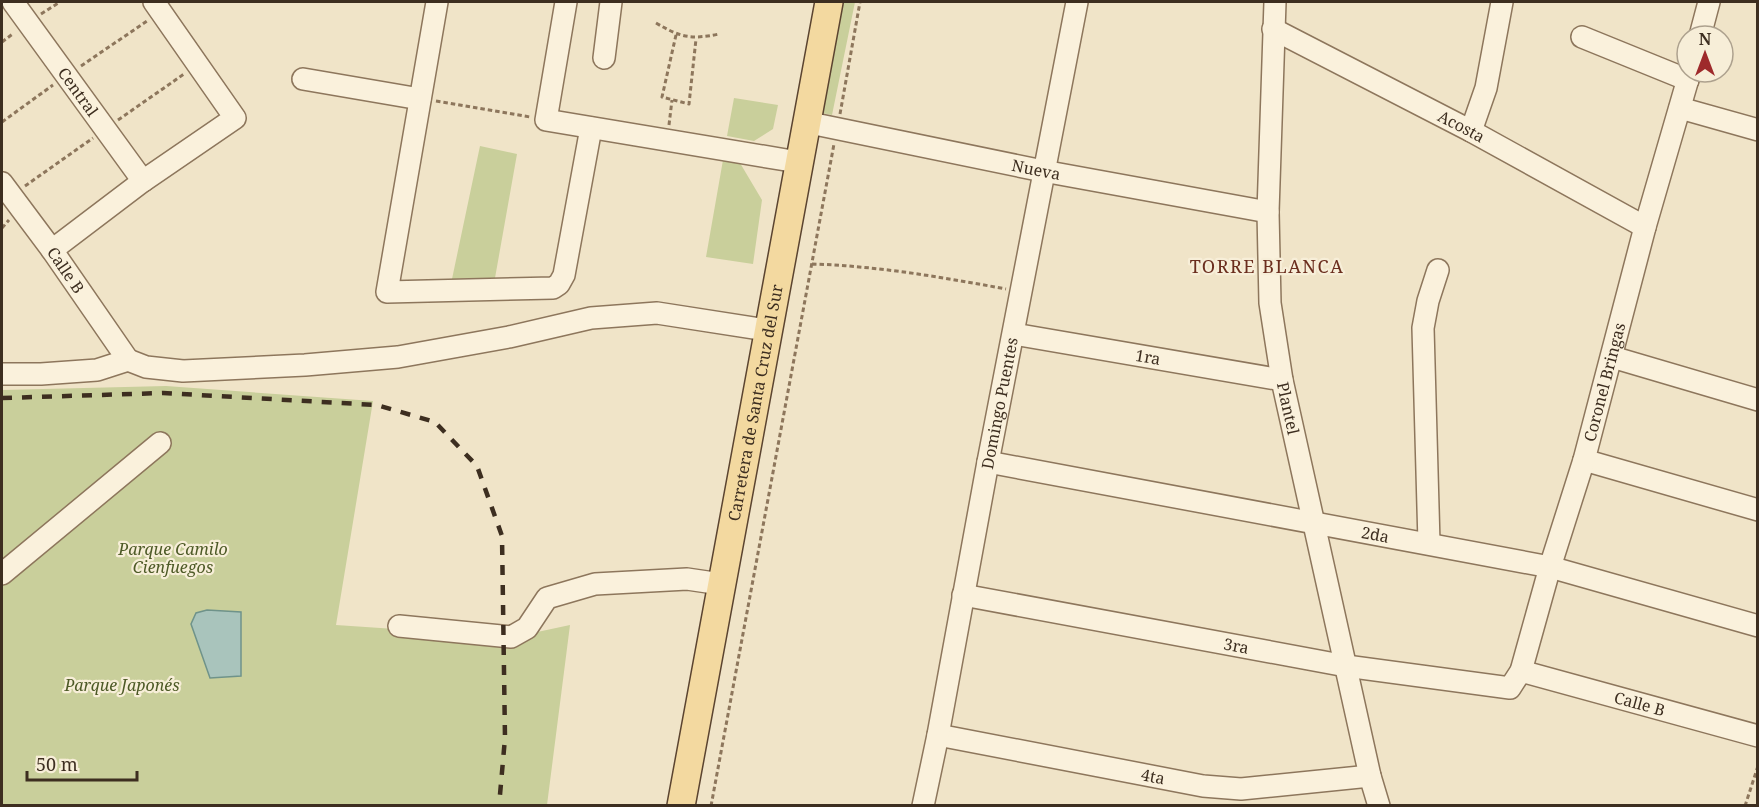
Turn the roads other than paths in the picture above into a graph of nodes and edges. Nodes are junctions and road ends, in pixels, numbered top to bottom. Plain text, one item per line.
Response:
1 (13, 2) edge
2 (154, 2) edge
3 (437, 2) edge
4 (566, 2) edge
5 (611, 2) edge
6 (829, 2) edge
7 (1077, 2) edge
8 (1275, 2) edge
9 (1502, 2) edge
10 (1709, 2) edge
11 (1703, 24) edge
12 (1273, 29) junction
13 (1582, 37) dead end
14 (604, 58) dead end
15 (1675, 71) edge
16 (303, 79) dead end
17 (1687, 84) edge
18 (420, 99) junction
19 (1680, 108) junction
20 (805, 122) junction
21 (591, 128) junction
22 (1758, 130) edge
23 (1471, 131) junction
24 (798, 162) junction
25 (1043, 171) junction
26 (143, 181) junction
27 (2, 183) edge
28 (1268, 212) junction
29 (1645, 228) junction
30 (52, 250) junction
31 (1438, 270) dead end
32 (767, 330) junction
33 (1014, 334) junction
34 (1612, 357) junction
35 (128, 360) junction
36 (2, 375) edge
37 (1282, 380) junction
38 (1758, 400) edge
39 (160, 443) dead end
40 (1584, 460) junction
41 (988, 462) junction
42 (1758, 510) edge
43 (1314, 522) junction
44 (1429, 543) junction
45 (1550, 567) junction
46 (2, 574) edge
47 (721, 584) junction
48 (963, 595) junction
49 (399, 626) dead end
50 (1758, 626) edge
51 (1346, 666) junction
52 (1515, 680) junction
53 (938, 735) junction
54 (1758, 736) edge
55 (1370, 776) junction
56 (1204, 796) edge
57 (681, 806) edge
58 (923, 806) edge
59 (1379, 806) edge

1 - 26 street, Central
2 - 26 street
3 - 18 street
4 - 21 street
5 - 14 street
6 - 20 main road, Carretera de Santa Cruz del Sur
7 - 25 street, Domingo Puentes
8 - 12 street, Plantel
9 - 23 street
10 - 11 street
12 - 23 street, Acosta
12 - 28 street, Plantel
13 - 15 street
16 - 18 street
17 - 19 street, Coronel Bringas
18 - 21 street
19 - 22 street
19 - 29 street, Coronel Bringas
20 - 24 main road, Carretera de Santa Cruz del Sur
20 - 25 street, Nueva
21 - 24 street
23 - 29 street, Acosta
24 - 32 main road, Carretera de Santa Cruz del Sur
25 - 28 street, Nueva
25 - 33 street, Domingo Puentes
26 - 30 street
27 - 30 street, Calle B
28 - 37 street, Plantel
29 - 34 street, Coronel Bringas
30 - 35 street, Calle B
31 - 44 street
32 - 35 street
32 - 47 main road, Carretera de Santa Cruz del Sur
33 - 37 street, 1ra
33 - 41 street, Domingo Puentes
34 - 38 street
34 - 40 street, Coronel Bringas
35 - 36 street
37 - 43 street, Plantel
39 - 46 street
40 - 42 street
40 - 45 street, Coronel Bringas
41 - 43 street, 2da
41 - 48 street, Domingo Puentes
43 - 44 street, 2da
43 - 51 street, Plantel
44 - 45 street, 2da
45 - 50 street, 2da
45 - 52 street, Coronel Bringas
47 - 49 street
47 - 57 main road, Carretera de Santa Cruz del Sur
48 - 51 street, 3ra
48 - 53 street, Domingo Puentes
51 - 52 street, 3ra
51 - 55 street, Plantel
52 - 54 street, Calle B
53 - 56 street, 4ta
53 - 58 street, Domingo Puentes
55 - 56 street, 4ta
55 - 59 street, Plantel

